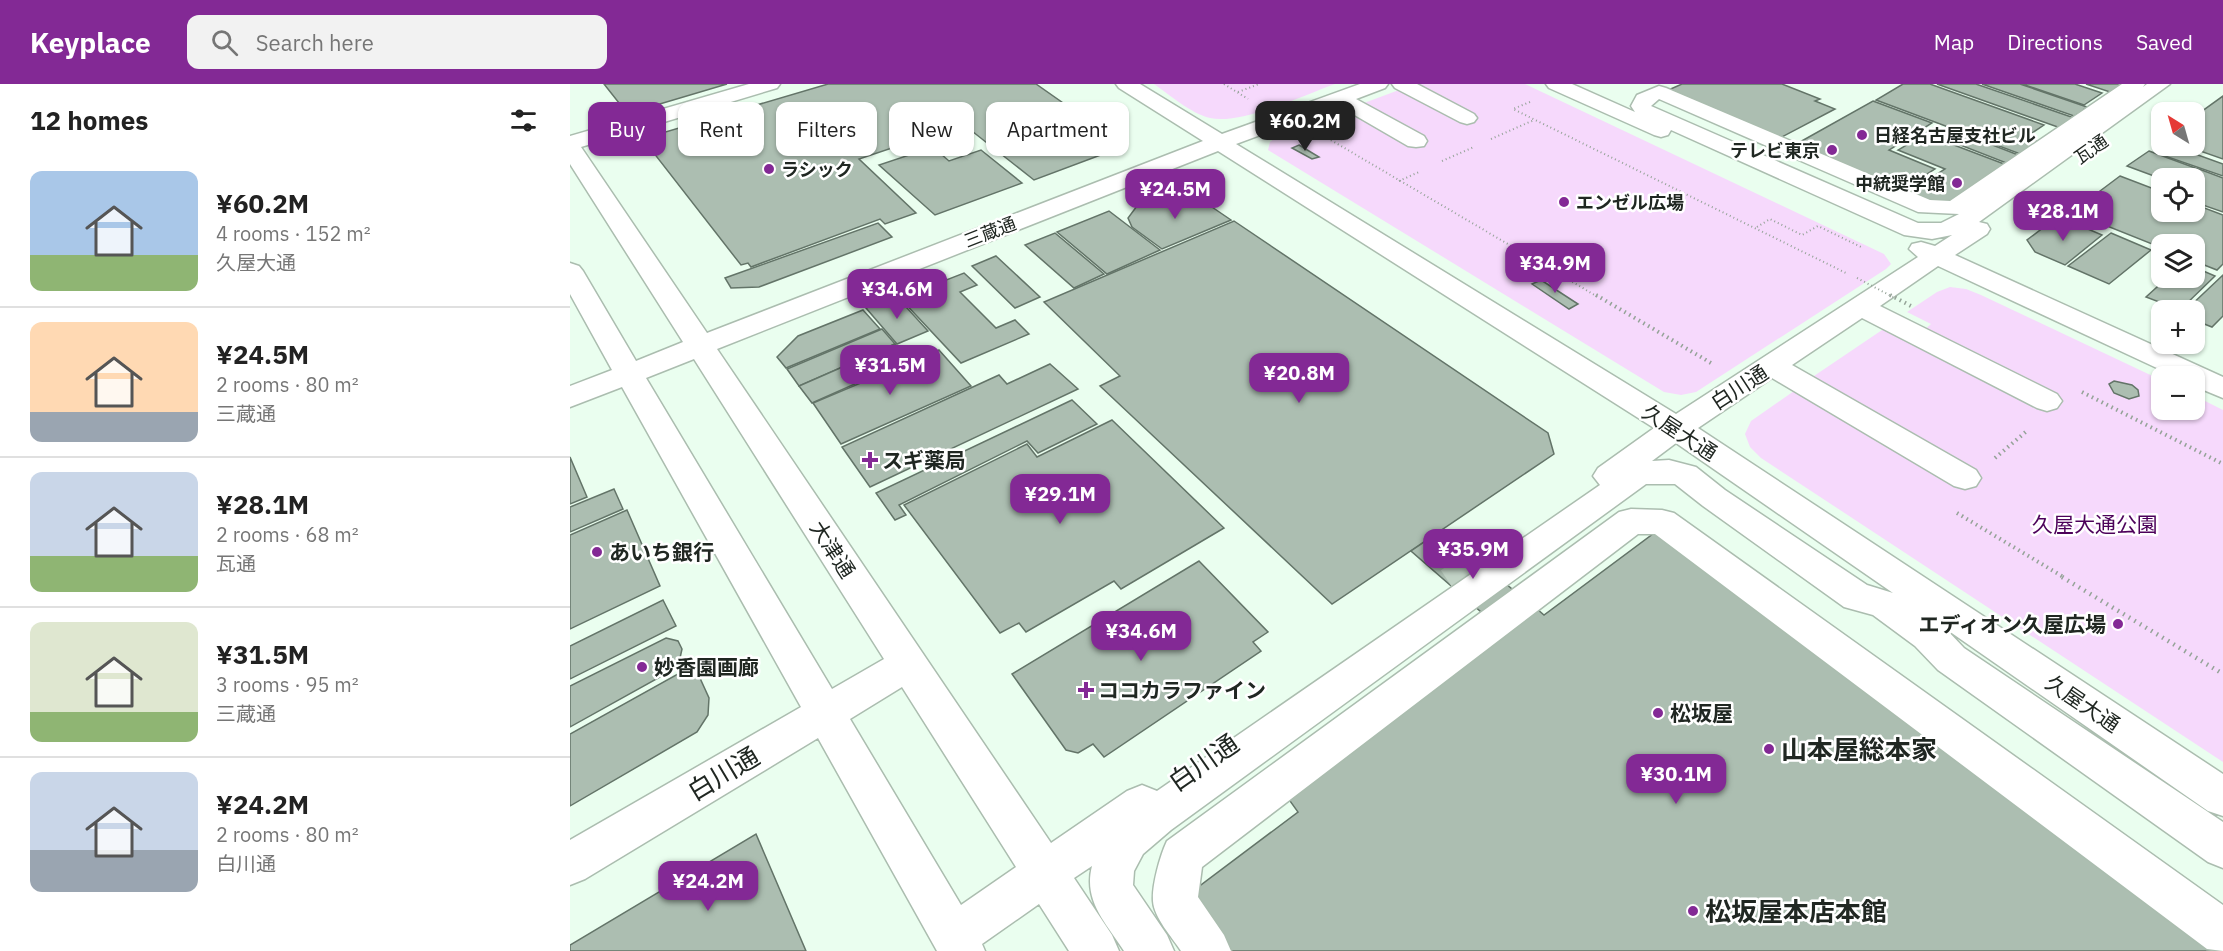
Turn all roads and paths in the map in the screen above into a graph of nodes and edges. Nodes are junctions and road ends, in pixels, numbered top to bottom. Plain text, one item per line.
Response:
1 (770, 84) edge
2 (1126, 84) edge
3 (1224, 84) edge
4 (1259, 84) edge
5 (1378, 84) edge
6 (1402, 84) edge
7 (1556, 84) edge
8 (1659, 84) edge
9 (2135, 84) edge
10 (2170, 86) edge
11 (1237, 92) junction
12 (1340, 98) junction
13 (1534, 100) dead end
14 (1254, 102) dead end
15 (1609, 108) junction
16 (1467, 118) dead end
17 (1534, 120) junction
18 (1320, 134) dead end
19 (1416, 141) dead end
20 (1218, 143) junction
21 (570, 145) edge
22 (1441, 162) dead end
23 (1420, 171) dead end
24 (1400, 181) junction
25 (1756, 228) junction
26 (1970, 235) joint
27 (1861, 247) dead end
28 (1938, 257) junction
29 (570, 271) edge
30 (1862, 307) junction
31 (1913, 307) dead end
32 (700, 344) junction
33 (1773, 366) junction
34 (1719, 368) dead end
35 (630, 373) junction
36 (2223, 388) edge
37 (2075, 389) dead end
38 (570, 397) edge
39 (2047, 402) dead end
40 (2031, 427) dead end
41 (1676, 428) junction
42 (2223, 464) edge
43 (1976, 472) joint
44 (1952, 510) dead end
45 (907, 665) junction
46 (2223, 674) edge
47 (824, 713) junction
48 (2223, 797) edge
49 (2223, 847) edge
50 (570, 864) edge
51 (1047, 873) junction
52 (2223, 933) edge
53 (958, 944) edge
54 (1096, 951) edge
55 (1151, 951) edge
56 (1208, 951) edge

1 - 21 street
2 - 20 street, 久屋大通
3 - 11 path
4 - 11 path
5 - 12 street, 三蔵通
6 - 16 street
7 - 15 street
8 - 15 street
9 - 10 street
10 - 26 street, 瓦通
11 - 14 path
12 - 19 street
12 - 20 street, 三蔵通
13 - 17 path
15 - 28 street
17 - 22 path
17 - 25 path
18 - 24 path
20 - 32 street, 三蔵通
20 - 41 street, 久屋大通
21 - 32 street, 大津通
23 - 24 path
24 - 34 path
25 - 27 path
25 - 31 path, bridge
26 - 28 street, 白川通
28 - 30 street, 白川通
28 - 36 street
29 - 35 street
30 - 33 street, 白川通
30 - 39 street
32 - 35 street, 三蔵通
32 - 45 street, 大津通
33 - 41 street, 白川通
33 - 43 street
35 - 38 street, 三蔵通
35 - 47 street
37 - 42 path
40 - 43 path
41 - 48 street, 久屋大通
41 - 51 street, 白川通
44 - 46 path
45 - 47 street, 白川通
45 - 51 street, 大津通
47 - 50 street, 白川通
47 - 53 street
49 - 55 street
51 - 53 street, 白川通
51 - 54 street, 大津通
52 - 56 street

